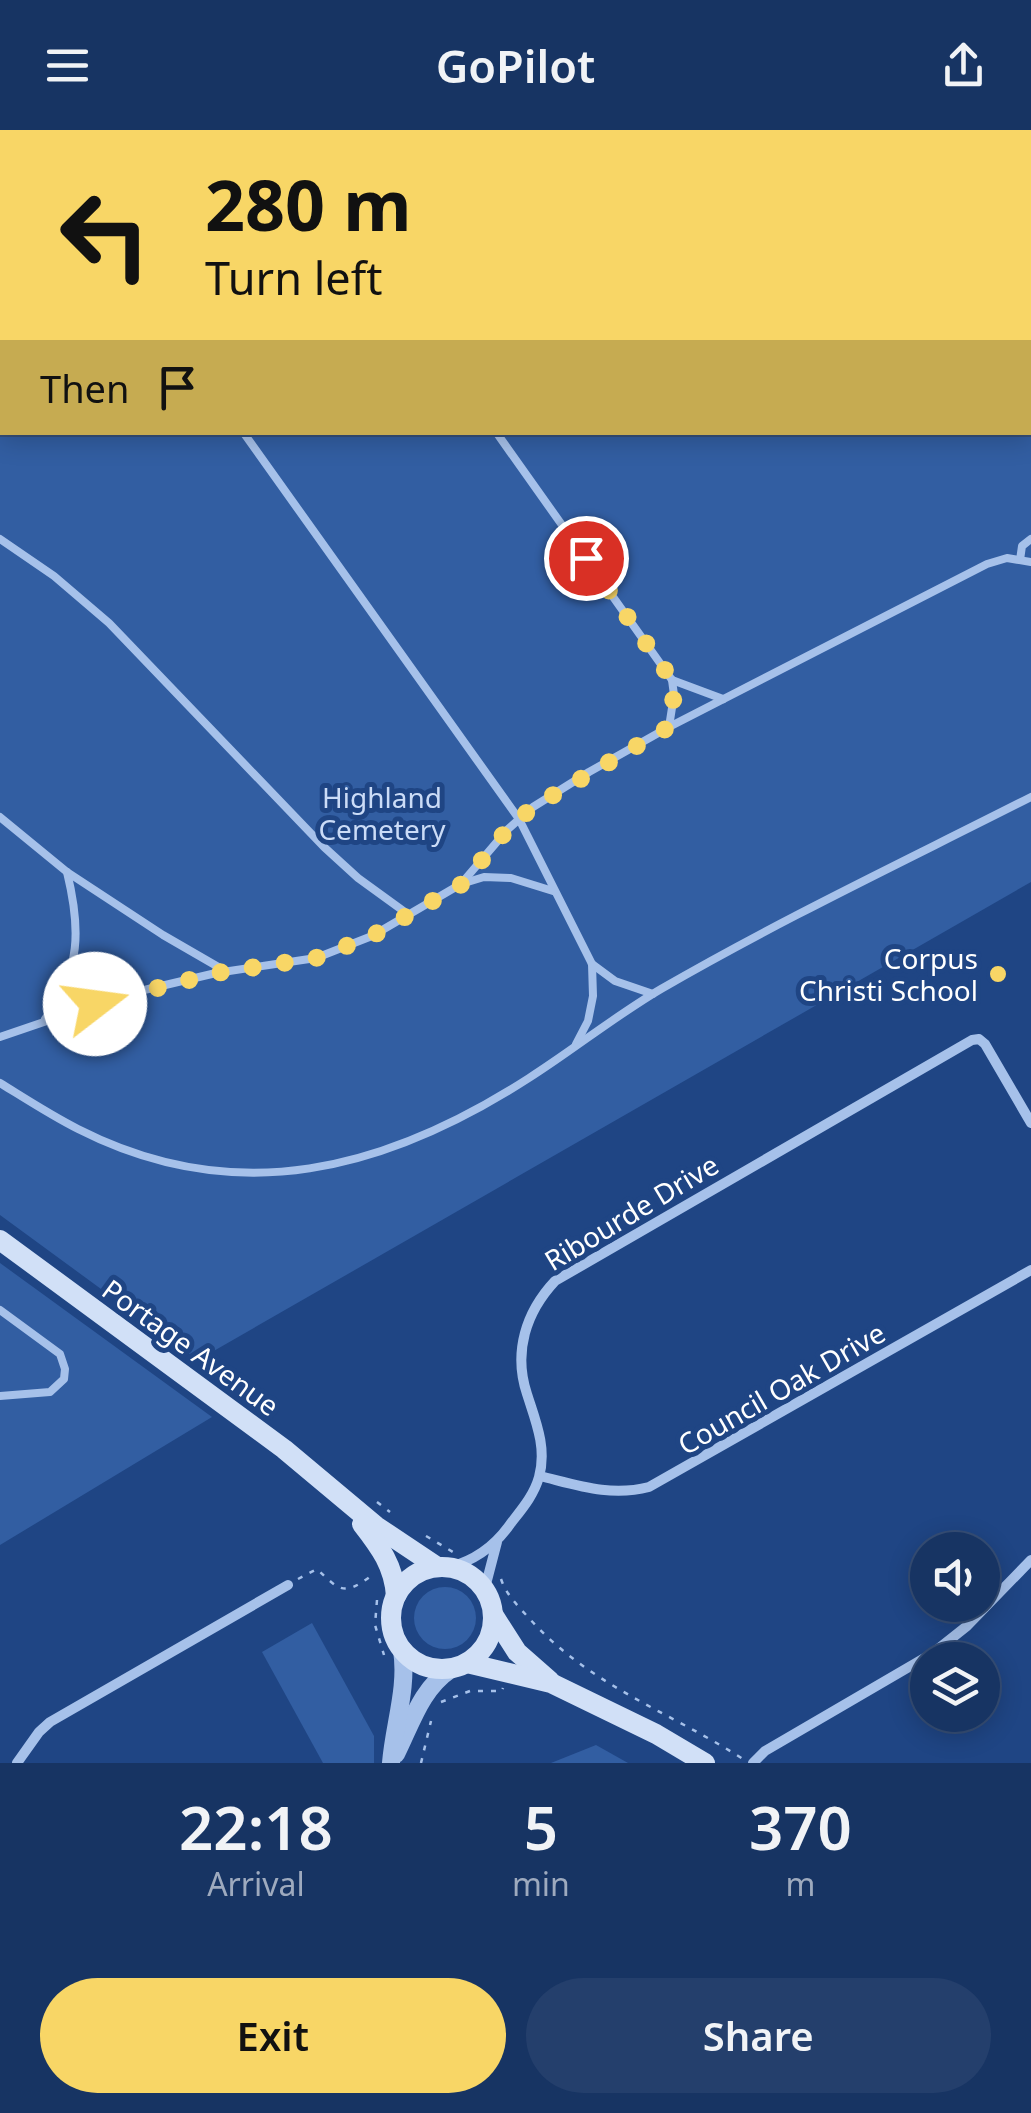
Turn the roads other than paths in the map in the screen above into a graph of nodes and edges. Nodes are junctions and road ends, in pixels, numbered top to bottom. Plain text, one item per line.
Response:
1 (245, 435) edge
2 (498, 435) edge
3 (0, 539) edge
4 (1031, 540) edge
5 (1020, 560) junction
6 (1031, 562) edge
7 (672, 680) junction
8 (723, 699) junction
9 (669, 727) junction
10 (1031, 796) edge
11 (0, 817) edge
12 (519, 820) junction
13 (67, 872) junction
14 (462, 884) junction
15 (553, 891) junction
16 (409, 915) junction
17 (592, 964) junction
18 (227, 972) junction
19 (653, 994) junction
20 (44, 1020) junction
21 (0, 1037) edge
22 (575, 1046) junction
23 (0, 1083) edge
24 (1031, 1123) edge
25 (0, 1240) edge
26 (1031, 1270) edge
27 (0, 1310) edge
28 (0, 1396) edge
29 (540, 1476) junction
30 (346, 1502) junction
31 (497, 1542) junction
32 (1031, 1560) edge
33 (443, 1567) junction
34 (1026, 1574) edge
35 (493, 1584) junction
36 (288, 1585) road end
37 (387, 1595) junction
38 (494, 1616) junction
39 (395, 1657) junction
40 (459, 1666) junction
41 (551, 1682) junction
42 (17, 1763) edge
43 (392, 1763) edge
44 (705, 1763) edge
45 (750, 1763) edge

1 - 12 lane
2 - 7 lane
3 - 16 lane
4 - 5 lane
5 - 6 lane
5 - 8 lane
7 - 8 lane
7 - 9 lane
8 - 9 lane
9 - 12 lane
10 - 19 lane
11 - 13 lane
12 - 14 lane
12 - 15 lane
13 - 18 lane
13 - 20 lane
14 - 15 lane
14 - 16 lane
15 - 17 lane
16 - 18 lane
17 - 19 lane
17 - 22 lane
18 - 20 lane
19 - 22 lane
20 - 21 lane
22 - 23 lane
24 - 29 street, Ribourde Drive
25 - 30 main road, Portage Avenue
26 - 29 street, Council Oak Drive
27 - 28 lane
29 - 31 street
30 - 33 main road, Portage Avenue
30 - 37 main road, Portage Avenue
31 - 33 street
31 - 35 street
32 - 34 street
33 - 35 main road
33 - 37 main road
34 - 45 street
35 - 38 main road
36 - 42 street
37 - 39 main road
38 - 40 main road
38 - 41 main road
39 - 40 main road
39 - 43 street
40 - 41 main road
40 - 43 street
41 - 44 main road

